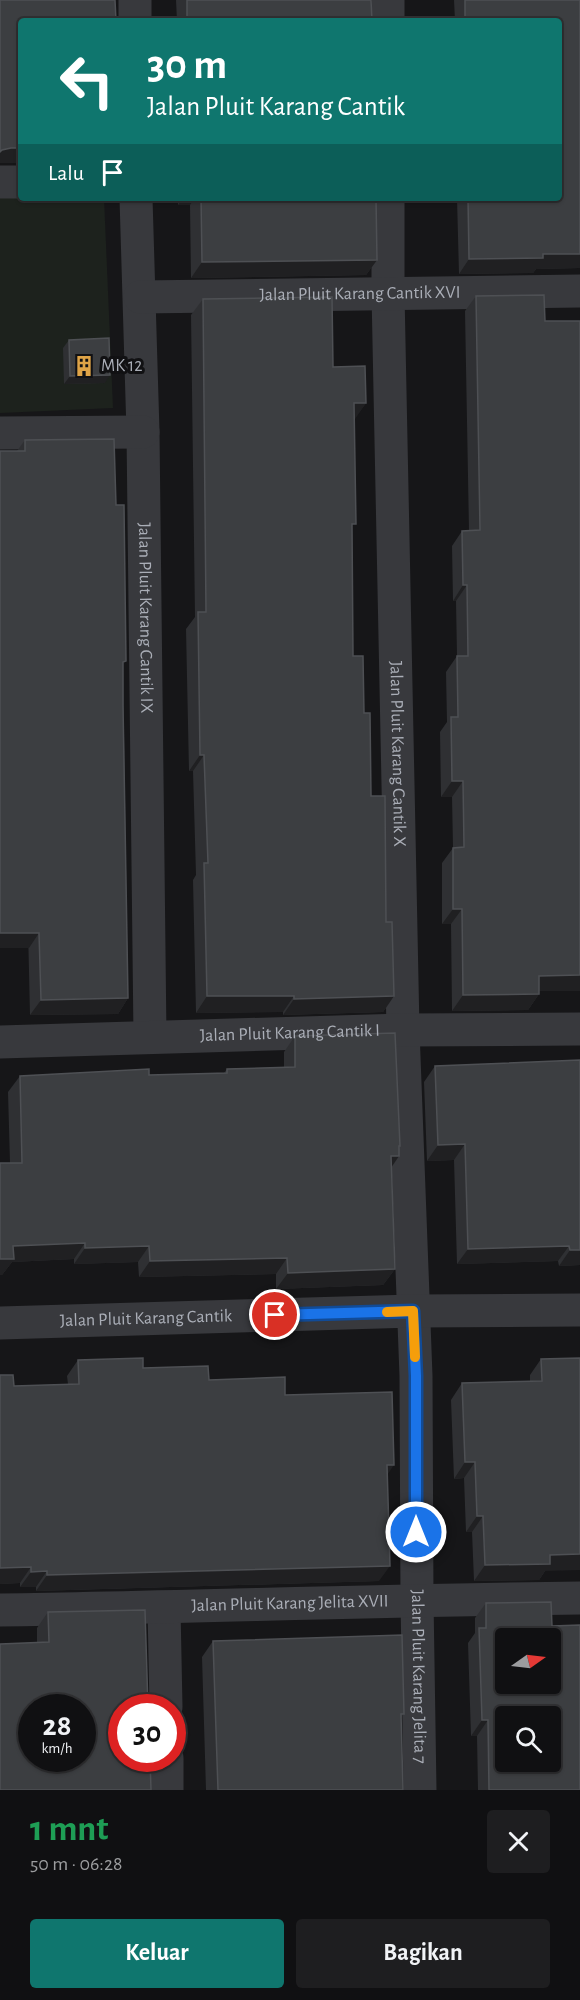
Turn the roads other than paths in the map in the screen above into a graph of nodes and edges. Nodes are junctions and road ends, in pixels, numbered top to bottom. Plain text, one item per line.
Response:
1 (135, 0) edge
2 (388, 0) edge
3 (135, 18) edge
4 (388, 18) edge
5 (0, 182) edge
6 (18, 182) edge
7 (136, 201) edge
8 (388, 201) edge
9 (580, 291) edge
10 (388, 293) junction
11 (140, 297) junction
12 (0, 432) edge
13 (143, 432) junction
14 (580, 1029) edge
15 (403, 1030) junction
16 (150, 1037) junction
17 (0, 1042) edge
18 (580, 1310) edge
19 (413, 1311) junction
20 (0, 1323) edge
21 (580, 1598) edge
22 (417, 1599) junction
23 (164, 1608) junction
24 (0, 1610) edge
25 (166, 1694) edge
26 (167, 1772) edge
27 (167, 1790) edge
28 (420, 1790) edge

1 - 3 street
2 - 4 street
5 - 6 street
7 - 11 street, Jalan Pluit Karang Cantik IX
8 - 10 street, Jalan Pluit Karang Cantik X
9 - 10 street, Jalan Pluit Karang Cantik XVI
10 - 11 street, Jalan Pluit Karang Cantik XVI
10 - 15 street, Jalan Pluit Karang Cantik X
11 - 13 street, Jalan Pluit Karang Cantik IX
12 - 13 street
13 - 16 street, Jalan Pluit Karang Cantik IX
14 - 15 street, Jalan Pluit Karang Cantik I
15 - 16 street, Jalan Pluit Karang Cantik I
15 - 19 street, Jalan Pluit Karang Cantik X
16 - 17 street, Jalan Pluit Karang Cantik I
18 - 19 street, Jalan Pluit Karang Cantik
19 - 20 street, Jalan Pluit Karang Cantik
19 - 22 street, Jalan Pluit Karang Jelita 7
21 - 22 street, Jalan Pluit Karang Jelita XVII
22 - 23 street, Jalan Pluit Karang Jelita XVII
22 - 28 street, Jalan Pluit Karang Jelita 7
23 - 24 street, Jalan Pluit Karang Jelita XVII
23 - 25 street
26 - 27 street

